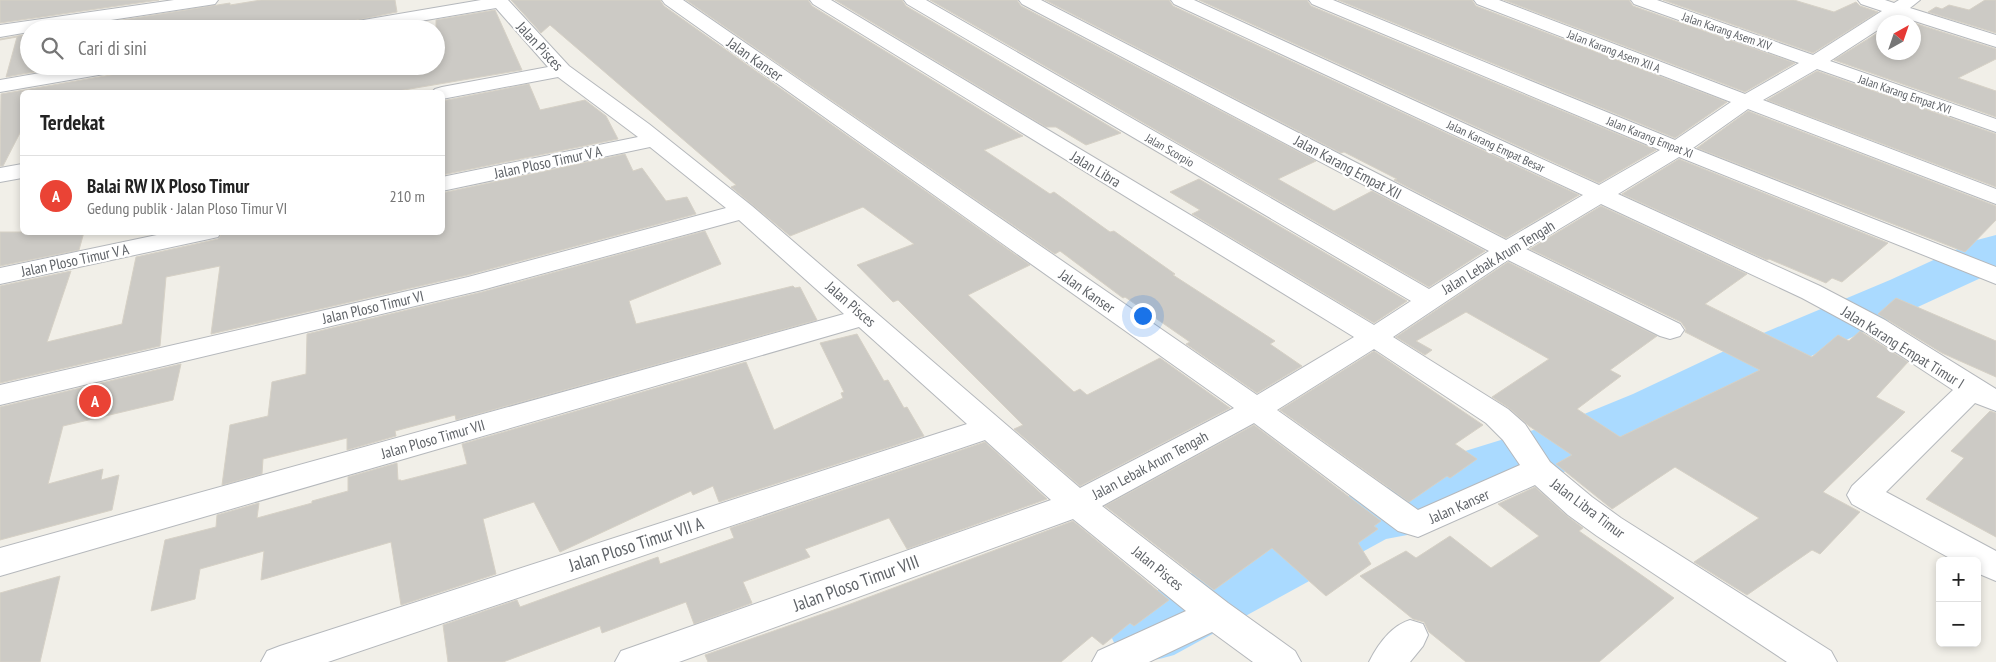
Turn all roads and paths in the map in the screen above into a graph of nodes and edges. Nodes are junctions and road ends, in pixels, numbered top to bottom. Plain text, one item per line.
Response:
1 (209, 0) edge
2 (672, 0) edge
3 (818, 0) edge
4 (913, 0) edge
5 (1068, 0) edge
6 (1180, 0) edge
7 (1318, 0) edge
8 (1483, 0) edge
9 (1640, 0) edge
10 (1867, 0) edge
11 (499, 1) edge
12 (1035, 4) edge
13 (1903, 4) edge
14 (74, 20) edge
15 (391, 20) edge
16 (20, 28) edge
17 (0, 31) edge
18 (1996, 41) edge
19 (1815, 62) junction
20 (562, 70) junction
21 (64, 75) edge
22 (0, 86) edge
23 (445, 92) edge
24 (1746, 102) junction
25 (1996, 126) edge
26 (654, 140) junction
27 (1677, 149) junction
28 (20, 171) edge
29 (0, 175) edge
30 (445, 183) edge
31 (1602, 195) junction
32 (1996, 197) edge
33 (744, 212) junction
34 (196, 235) edge
35 (1507, 250) junction
36 (1990, 273) edge
37 (0, 276) edge
38 (1811, 292) joint
39 (1428, 300) junction
40 (866, 316) junction
41 (1670, 330) dead end
42 (1374, 337) junction
43 (0, 395) edge
44 (1984, 395) edge
45 (1256, 409) junction
46 (992, 427) junction
47 (1531, 458) junction
48 (1078, 504) junction
49 (0, 562) edge
50 (1996, 568) edge
51 (1203, 604) junction
52 (280, 662) edge
53 (634, 662) edge
54 (1110, 662) edge
55 (1282, 662) edge
56 (1818, 662) edge

1 - 14 street
2 - 45 street, Jalan Kanser
3 - 42 street, Jalan Libra
4 - 39 street, Jalan Scorpio
5 - 12 street
6 - 31 street, Jalan Karang Empat Besar
7 - 27 street, Jalan Karang Empat XI
8 - 24 street, Jalan Karang Asem XII A
9 - 19 street, Jalan Karang Asem XIV
10 - 13 street
11 - 15 street
11 - 20 street, Jalan Pisces
12 - 35 street, Jalan Karang Empat XII
13 - 18 street
13 - 19 street, Jalan Lebak Arum Tengah
16 - 17 street
19 - 24 street, Jalan Lebak Arum Tengah
19 - 25 street, Jalan Karang Empat XVI
20 - 23 street
20 - 26 street, Jalan Pisces
21 - 22 street
24 - 27 street, Jalan Lebak Arum Tengah
24 - 32 street, Jalan Karang Asem XII A
26 - 30 street, Jalan Ploso Timur V A
26 - 33 street, Jalan Pisces
27 - 31 street, Jalan Lebak Arum Tengah
27 - 36 street, Jalan Karang Empat XI
28 - 29 street
31 - 35 street, Jalan Lebak Arum Tengah
31 - 38 street, Jalan Karang Empat Besar
33 - 40 street, Jalan Pisces
33 - 43 street, Jalan Ploso Timur VI
34 - 37 street, Jalan Ploso Timur V A
35 - 39 street, Jalan Lebak Arum Tengah
35 - 41 street, Jalan Karang Empat XII
38 - 44 street, Jalan Karang Empat Timur I
39 - 42 street, Jalan Lebak Arum Tengah
40 - 46 street, Jalan Pisces
40 - 49 street, Jalan Ploso Timur VII
42 - 45 street, Jalan Lebak Arum Tengah
42 - 47 street, Jalan Libra Timur
44 - 50 street
45 - 47 street, Jalan Kanser
45 - 48 street, Jalan Lebak Arum Tengah
46 - 48 street, Jalan Pisces
46 - 52 street, Jalan Ploso Timur VII A
47 - 56 street, Jalan Libra Timur
48 - 51 street, Jalan Pisces
48 - 53 street, Jalan Ploso Timur VIII
51 - 54 street
51 - 55 street, Jalan Pisces

